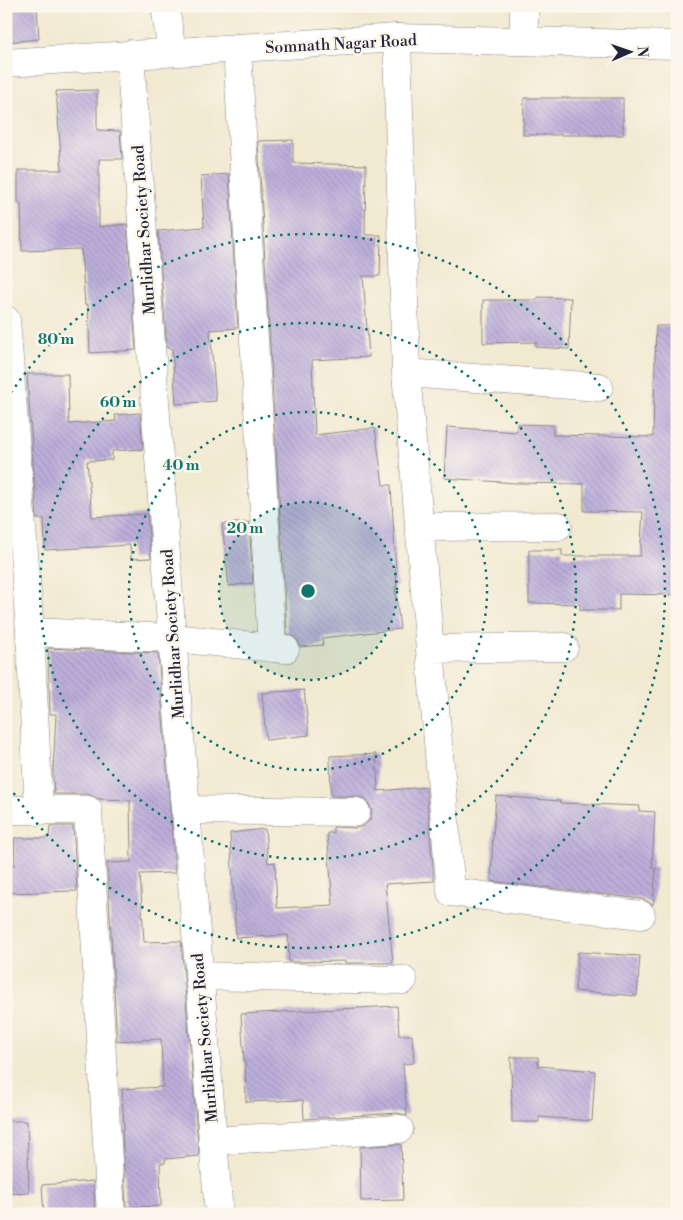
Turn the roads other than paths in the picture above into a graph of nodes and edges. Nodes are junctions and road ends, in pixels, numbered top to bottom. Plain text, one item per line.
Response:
1 (165, 6) edge
2 (524, 6) edge
3 (397, 38) junction
4 (524, 41) junction
5 (677, 45) edge
6 (236, 48) junction
7 (172, 52) junction
8 (130, 54) junction
9 (6, 63) edge
10 (6, 320) edge
11 (406, 373) junction
12 (599, 387) dead end
13 (420, 526) junction
14 (558, 526) dead end
15 (30, 632) junction
16 (172, 638) junction
17 (564, 646) dead end
18 (430, 649) junction
19 (6, 810) edge
20 (186, 810) junction
21 (39, 811) junction
22 (356, 812) dead end
23 (641, 915) dead end
24 (199, 976) junction
25 (403, 980) dead end
26 (400, 1129) dead end
27 (212, 1141) junction
28 (111, 1214) edge
29 (218, 1214) edge

1 - 7 street
2 - 4 street
3 - 4 street, Somnath Nagar Road
3 - 6 street, Somnath Nagar Road
3 - 11 street
4 - 5 street, Somnath Nagar Road
6 - 7 street, Somnath Nagar Road
6 - 16 street
7 - 8 street, Somnath Nagar Road
8 - 9 street, Somnath Nagar Road
8 - 16 street, Murlidhar Society Road
10 - 15 street
11 - 12 street
11 - 13 street
13 - 14 street
13 - 18 street
15 - 16 street
15 - 21 street
16 - 20 street, Murlidhar Society Road
17 - 18 street
18 - 23 street
19 - 21 street
20 - 22 street
20 - 24 street, Murlidhar Society Road
21 - 28 street
24 - 25 street
24 - 27 street, Murlidhar Society Road
26 - 27 street
27 - 29 street, Murlidhar Society Road

